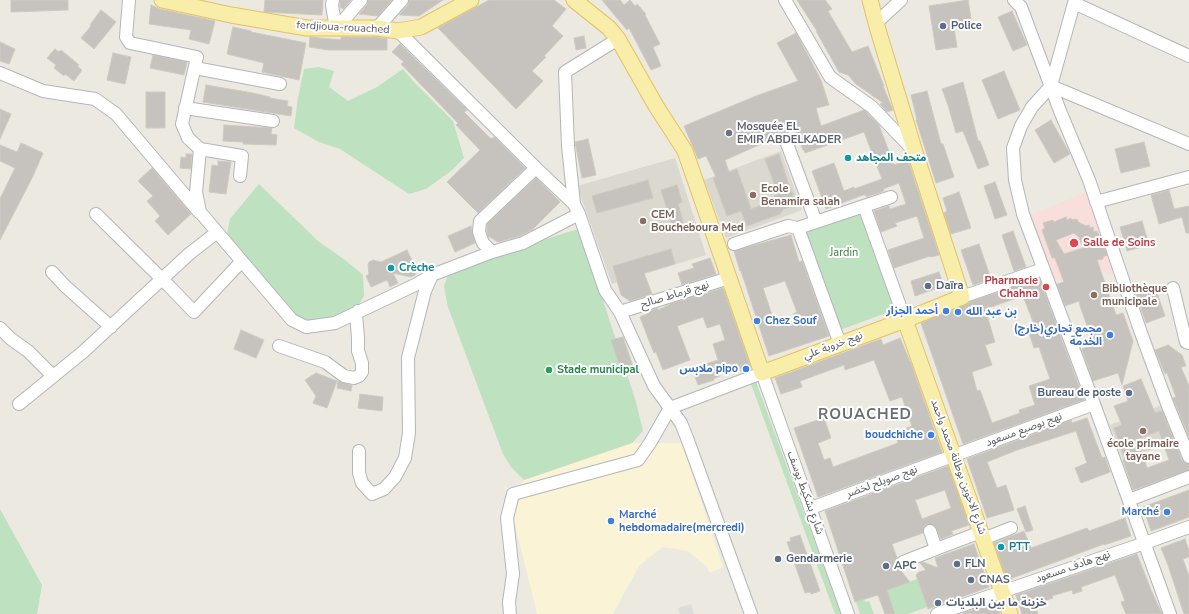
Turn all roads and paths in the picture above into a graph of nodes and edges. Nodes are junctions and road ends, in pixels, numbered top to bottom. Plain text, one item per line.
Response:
1 (129, 0) edge
2 (162, 0) edge
3 (333, 0) edge
4 (361, 0) edge
5 (402, 0) edge
6 (471, 0) edge
7 (574, 0) edge
8 (785, 0) edge
9 (870, 0) edge
10 (901, 0) edge
11 (1014, 0) edge
12 (1075, 2) edge
13 (877, 27) junction
14 (377, 28) junction
15 (336, 29) junction
16 (398, 30) junction
17 (618, 39) junction
18 (1189, 56) edge
19 (195, 68) junction
20 (0, 73) edge
21 (280, 84) dead end
22 (1051, 86) junction
23 (185, 108) junction
24 (273, 121) dead end
25 (786, 141) dead end
26 (1189, 144) edge
27 (200, 149) junction
28 (915, 152) junction
29 (536, 168) junction
30 (240, 176) dead end
31 (1189, 178) edge
32 (891, 197) dead end
33 (1096, 202) junction
34 (864, 206) junction
35 (577, 209) junction
36 (200, 212) junction
37 (96, 214) dead end
38 (816, 222) junction
39 (798, 228) junction
40 (216, 233) junction
41 (734, 244) dead end
42 (492, 252) junction
43 (242, 261) junction
44 (1043, 270) junction
45 (52, 272) dead end
46 (432, 275) junction
47 (729, 278) junction
48 (162, 279) junction
49 (1173, 288) dead end
50 (968, 294) junction
51 (358, 311) junction
52 (620, 312) junction
53 (905, 320) junction
54 (111, 326) junction
55 (0, 328) edge
56 (1189, 343) edge
57 (840, 344) junction
58 (279, 346) dead end
59 (762, 373) junction
60 (53, 376) junction
61 (19, 404) dead end
62 (1094, 404) junction
63 (670, 408) junction
64 (359, 451) dead end
65 (954, 456) junction
66 (1189, 457) edge
67 (1189, 477) edge
68 (1129, 500) junction
69 (811, 508) junction
70 (1189, 526) edge
71 (1012, 528) dead end
72 (930, 531) dead end
73 (982, 536) junction
74 (1145, 543) junction
75 (936, 549) junction
76 (903, 562) dead end
77 (1002, 591) junction
78 (510, 614) edge
79 (751, 614) edge
80 (848, 614) edge
81 (937, 614) edge
82 (1010, 614) edge
83 (1170, 614) edge

1 - 19 street
2 - 15 main road, ferdjioua-rouached
3 - 15 street
4 - 15 street
5 - 14 street
6 - 16 main road, ferdjioua-rouached
7 - 17 main road
8 - 28 street
9 - 13 main road
10 - 13 street
11 - 22 street
12 - 18 street
12 - 22 street
13 - 28 main road
14 - 15 main road, ferdjioua-rouached
14 - 16 main road, ferdjioua-rouached
16 - 29 street
17 - 35 street
17 - 47 main road
19 - 21 street
19 - 23 street
20 - 36 street
22 - 26 street
22 - 33 street
22 - 44 street
23 - 24 street
23 - 27 street
25 - 38 street
27 - 30 street
27 - 36 street
28 - 50 main road
29 - 35 street
29 - 42 street
31 - 33 street
32 - 34 street
33 - 66 street
34 - 38 street
34 - 53 street
35 - 42 street
35 - 52 street
36 - 40 street
37 - 48 street
38 - 39 street
39 - 41 street
39 - 57 street
40 - 43 street
40 - 48 street
42 - 46 street
43 - 48 street
43 - 51 street
44 - 50 street
44 - 62 street
45 - 54 street
46 - 51 street
46 - 64 street
47 - 52 street, نهج قرماط صالح
47 - 59 main road
48 - 54 street
49 - 56 street
50 - 53 main road, نهج خروبة علي
51 - 58 street
52 - 63 street
53 - 57 main road, نهج خروبة علي
53 - 65 main road, شارع الاخوين بوطانة محمد واحمد
54 - 60 street
55 - 60 street
57 - 59 main road, نهج خروبة علي
59 - 63 street
59 - 69 street, شارع بشكيط يوسف
60 - 61 street
62 - 65 street, نهج بوصبع مسعود
62 - 68 street
63 - 78 street
63 - 79 street
65 - 69 street, نهج صويلح لخضر
65 - 73 main road, شارع الاخوين بوطانة محمد واحمد
67 - 68 street
68 - 74 street
69 - 80 street, شارع بشكيط يوسف
70 - 74 street, نهج هادف مسعود
71 - 73 street
72 - 75 street
73 - 75 street
73 - 77 main road, شارع الاخوين بوطانة محمد واحمد
74 - 77 street, نهج هادف مسعود
74 - 83 street
75 - 76 street
77 - 81 street, نهج هادف مسعود
77 - 82 main road, شارع الاخوين بوطانة محمد واحمد

